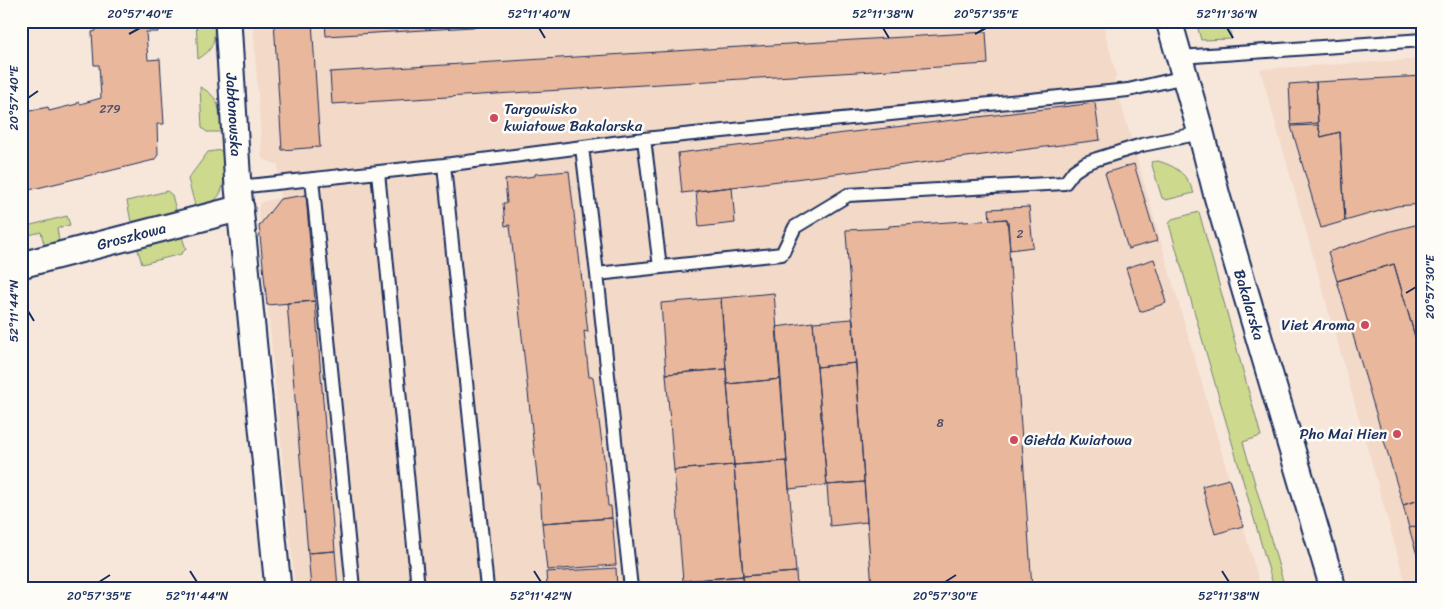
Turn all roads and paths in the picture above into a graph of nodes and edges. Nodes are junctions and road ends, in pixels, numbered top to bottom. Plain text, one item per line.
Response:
1 (228, 21) edge
2 (1169, 21) edge
3 (1423, 40) edge
4 (1182, 67) junction
5 (1201, 132) junction
6 (644, 139) junction
7 (582, 146) junction
8 (444, 165) junction
9 (378, 172) junction
10 (312, 179) junction
11 (239, 198) junction
12 (21, 265) edge
13 (660, 268) junction
14 (597, 274) junction
15 (278, 588) edge
16 (353, 588) edge
17 (418, 588) edge
18 (487, 588) edge
19 (631, 588) edge
20 (1333, 588) edge

1 - 11 street, Jabłonowska
2 - 4 street, Bakalarska
3 - 4 lane
4 - 5 street, Bakalarska
4 - 6 lane
5 - 13 lane
5 - 20 street, Bakalarska
6 - 7 lane
6 - 13 lane
7 - 8 lane
7 - 14 lane
8 - 9 lane
8 - 18 lane
9 - 10 lane
9 - 17 lane
10 - 11 lane
10 - 16 lane
11 - 12 street, Groszkowa
11 - 15 street, Jabłonowska
13 - 14 lane
14 - 19 lane

